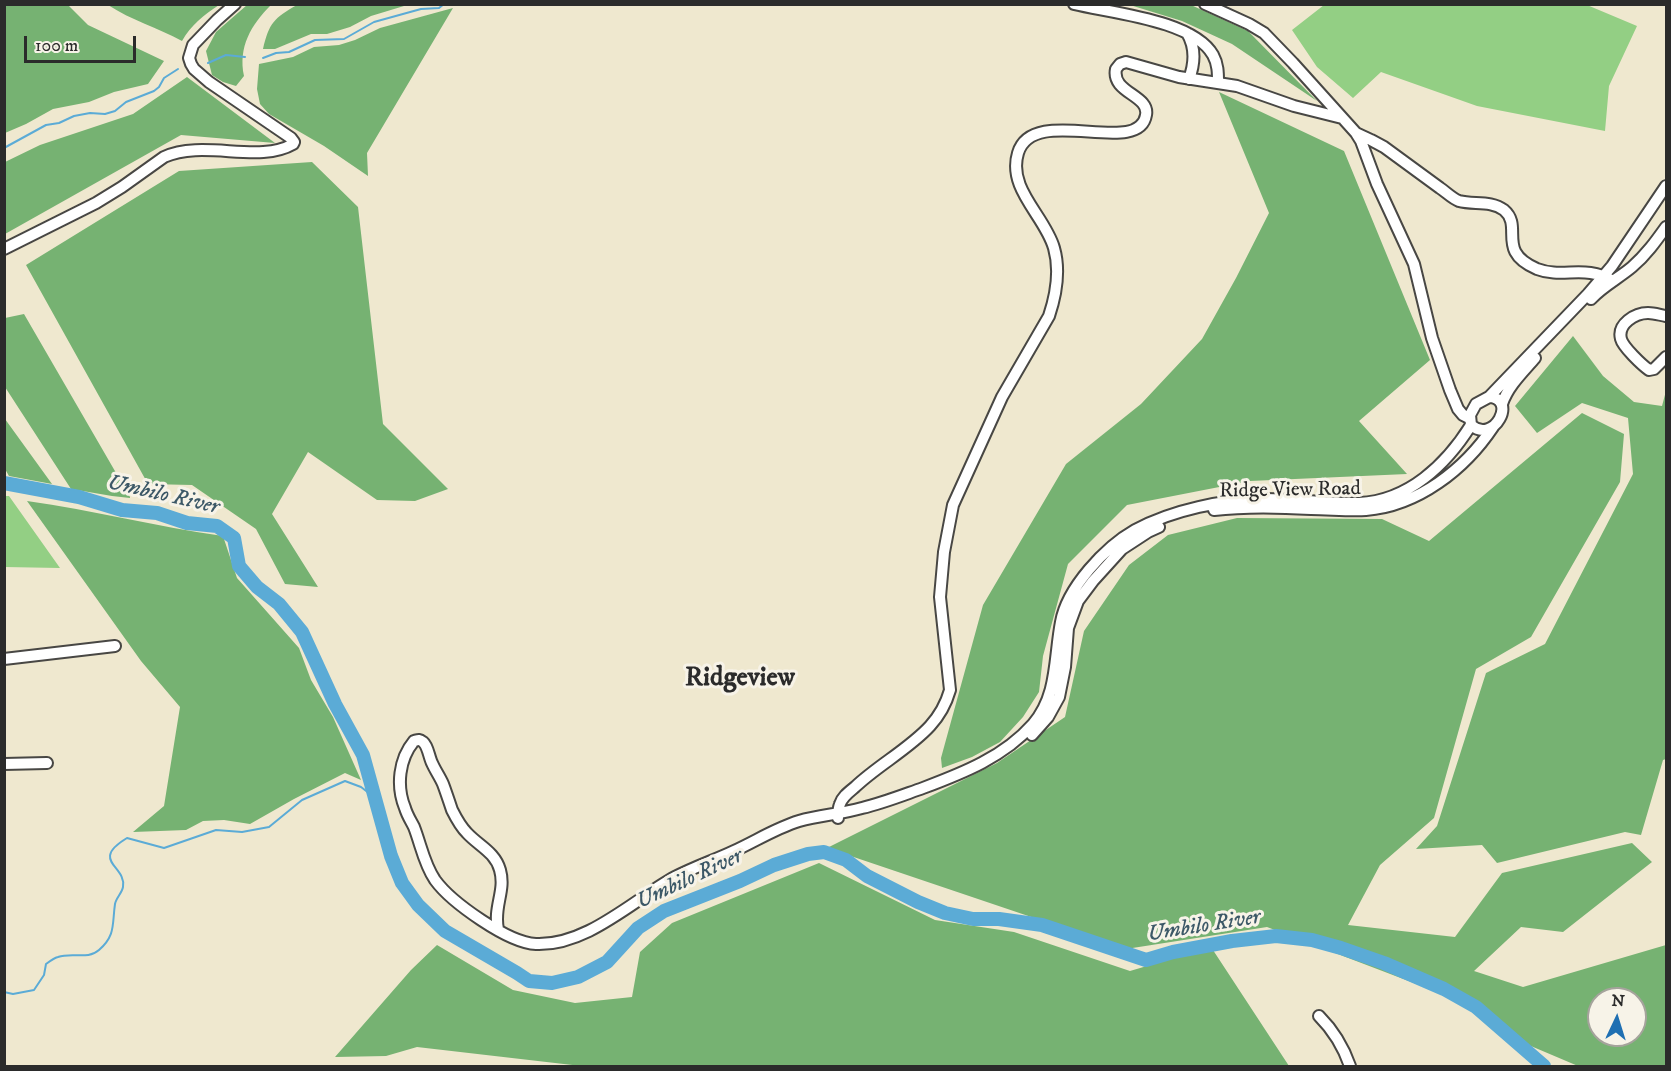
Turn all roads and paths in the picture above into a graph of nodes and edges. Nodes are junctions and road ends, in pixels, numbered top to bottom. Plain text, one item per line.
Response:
1 (235, 4) edge
2 (1074, 4) edge
3 (1205, 4) edge
4 (1187, 33) junction
5 (1189, 79) junction
6 (1218, 82) junction
7 (1342, 118) junction
8 (1356, 133) junction
9 (1666, 186) edge
10 (1666, 227) edge
11 (4, 249) edge
12 (1608, 278) junction
13 (1666, 316) edge
14 (1666, 357) edge
15 (1485, 398) junction
16 (1454, 399) junction
17 (1502, 404) junction
18 (1470, 421) junction
19 (1493, 427) junction
20 (1309, 505) junction
21 (115, 646) dead end
22 (4, 659) edge
23 (47, 763) dead end
24 (4, 764) edge
25 (838, 815) junction
26 (498, 929) junction
27 (1319, 1017) dead end
28 (1350, 1066) edge

1 - 11 street
2 - 4 street
3 - 7 street
4 - 5 street
4 - 6 street
5 - 6 street
5 - 25 street
6 - 7 street
7 - 8 street
8 - 12 street
8 - 16 street
9 - 12 street, Ridge View Road
10 - 12 street, Ridge View Road
12 - 15 street, Ridge View Road
12 - 17 street, Ridge View Road
13 - 14 street
15 - 16 street
15 - 17 street
15 - 18 street, Ridge View Road
16 - 18 street
17 - 19 street, Ridge View Road
18 - 19 street
18 - 20 street, Ridge View Road
19 - 20 street, Ridge View Road
20 - 25 street, Ridge View Road
21 - 22 street
23 - 24 street
25 - 26 street, Ridge View Road
26 - 26 street, Ridge View Road
27 - 28 street

